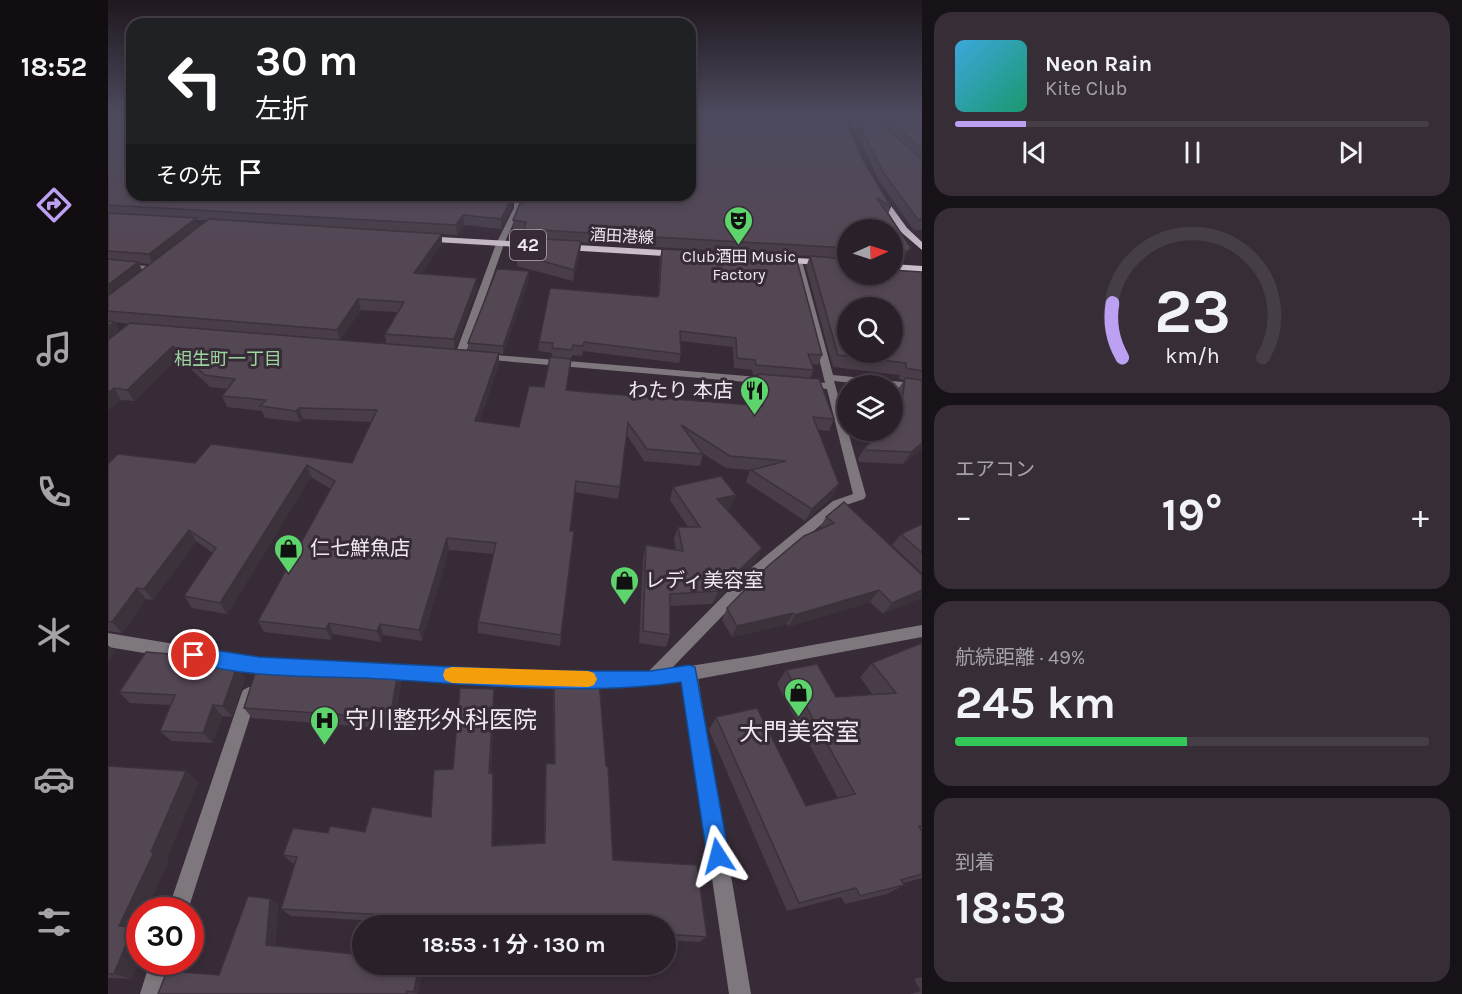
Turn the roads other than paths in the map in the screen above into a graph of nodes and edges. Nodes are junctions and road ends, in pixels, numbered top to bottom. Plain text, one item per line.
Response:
1 (874, 186) edge
2 (517, 201) edge
3 (417, 239) edge
4 (500, 244) junction
5 (922, 247) edge
6 (691, 255) edge
7 (774, 260) edge
8 (165, 261) edge
9 (798, 261) junction
10 (837, 263) edge
11 (108, 264) edge
12 (156, 268) junction
13 (903, 268) edge
14 (922, 269) edge
15 (148, 275) edge
16 (448, 354) edge
17 (460, 355) junction
18 (828, 381) junction
19 (781, 382) edge
20 (793, 383) edge
21 (922, 387) edge
22 (837, 504) junction
23 (863, 528) edge
24 (922, 631) edge
25 (108, 640) edge
26 (259, 665) junction
27 (689, 673) junction
28 (651, 679) junction
29 (182, 897) edge
30 (157, 975) edge
31 (151, 994) edge
32 (740, 994) edge

1 - 5 main road
2 - 4 street
3 - 4 main road, 酒田港線 / 42
4 - 6 main road, 酒田港線 / 42
4 - 17 street
7 - 9 main road
8 - 12 street
9 - 10 main road
9 - 18 street
11 - 12 street
12 - 15 street
13 - 14 main road
16 - 17 street
17 - 19 street
18 - 20 street
18 - 21 street
18 - 22 street
22 - 23 street
22 - 28 street
24 - 27 street
25 - 26 street
26 - 28 street
26 - 29 street
27 - 28 street
27 - 32 street
30 - 31 street

